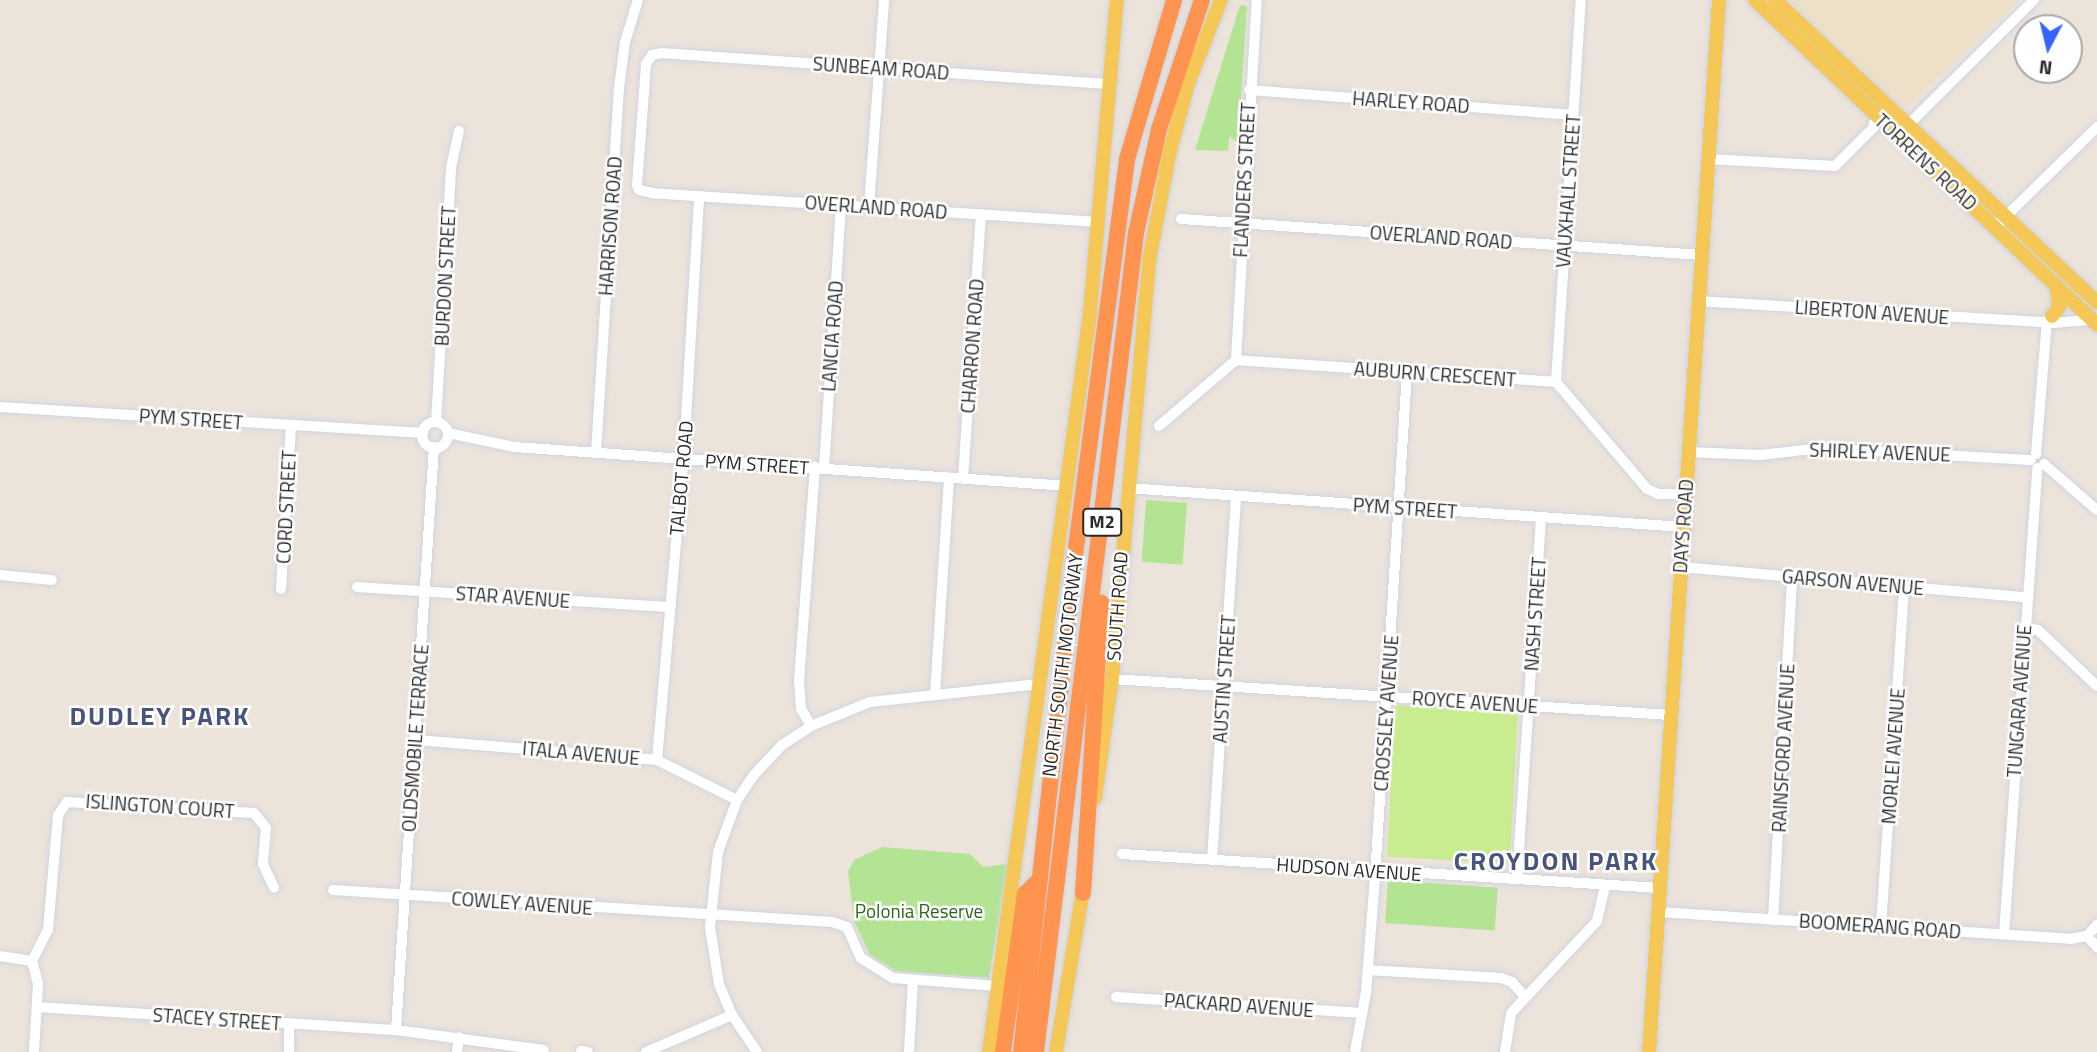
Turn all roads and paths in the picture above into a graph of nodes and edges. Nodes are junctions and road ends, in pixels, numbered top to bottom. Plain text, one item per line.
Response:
1 (638, 0) edge
2 (884, 0) edge
3 (1117, 0) edge
4 (1174, 0) edge
5 (1202, 0) edge
6 (1221, 0) edge
7 (1257, 0) edge
8 (1581, 0) edge
9 (1719, 0) edge
10 (1755, 0) edge
11 (1775, 0) edge
12 (2035, 0) edge
13 (880, 69) junction
14 (1110, 84) junction
15 (1249, 90) junction
16 (1573, 115) junction
17 (1874, 122) junction
18 (1909, 124) junction
19 (2097, 127) edge
20 (459, 131) dead end
21 (1897, 135) junction
22 (1707, 159) junction
23 (653, 193) joint
24 (699, 196) junction
25 (841, 204) junction
26 (869, 206) junction
27 (981, 215) junction
28 (2007, 216) junction
29 (1181, 219) dead end
30 (1100, 222) junction
31 (1242, 224) junction
32 (1995, 227) junction
33 (1565, 246) junction
34 (1701, 255) junction
35 (2057, 287) junction
36 (2096, 298) edge
37 (1698, 300) junction
38 (2080, 309) junction
39 (2049, 318) junction
40 (2095, 320) edge
41 (1236, 360) junction
42 (1407, 373) junction
43 (1556, 382) junction
44 (0, 407) edge
45 (436, 422) junction
46 (291, 425) junction
47 (1159, 426) dead end
48 (423, 433) junction
49 (448, 433) junction
50 (434, 447) junction
51 (1688, 452) junction
52 (596, 453) junction
53 (682, 459) junction
54 (2037, 461) junction
55 (819, 468) junction
56 (949, 477) junction
57 (962, 478) junction
58 (1067, 486) junction
59 (1127, 488) junction
60 (1685, 494) junction
61 (1236, 497) junction
62 (1401, 508) junction
63 (2097, 510) edge
64 (1541, 517) junction
65 (1683, 527) junction
66 (1097, 566) junction
67 (1680, 567) junction
68 (0, 575) edge
69 (1793, 577) junction
70 (52, 580) dead end
71 (1905, 586) junction
72 (357, 587) dead end
73 (281, 589) dead end
74 (424, 591) junction
75 (2026, 597) junction
76 (670, 607) junction
77 (2024, 628) junction
78 (1112, 679) junction
79 (1224, 686) junction
80 (2097, 686) edge
81 (1040, 688) junction
82 (934, 695) junction
83 (1387, 696) junction
84 (1529, 706) junction
85 (1670, 715) junction
86 (811, 726) junction
87 (416, 740) junction
88 (657, 760) junction
89 (737, 800) junction
90 (1122, 854) dead end
91 (1212, 860) junction
92 (1375, 871) junction
93 (1040, 879) junction
94 (1517, 879) junction
95 (1605, 885) junction
96 (274, 888) dead end
97 (1660, 888) junction
98 (334, 890) dead end
99 (1083, 893) junction
100 (405, 895) junction
101 (1658, 912) junction
102 (710, 916) junction
103 (1773, 920) junction
104 (2097, 925) edge
105 (1881, 926) junction
106 (2004, 934) junction
107 (2087, 936) junction
108 (2097, 947) edge
109 (0, 956) edge
110 (32, 961) junction
111 (1368, 970) junction
112 (913, 981) junction
113 (997, 986) junction
114 (1524, 996) junction
115 (1116, 998) dead end
116 (38, 1007) junction
117 (1362, 1013) junction
118 (732, 1015) junction
119 (289, 1024) junction
120 (396, 1030) junction
121 (459, 1037) junction
122 (544, 1050) dead end
123 (581, 1051) edge
124 (34, 1052) edge
125 (289, 1052) edge
126 (457, 1052) edge
127 (588, 1052) edge
128 (646, 1052) edge
129 (757, 1052) edge
130 (909, 1052) edge
131 (989, 1052) edge
132 (1003, 1052) edge
133 (1021, 1052) edge
134 (1035, 1052) edge
135 (1056, 1052) edge
136 (1355, 1052) edge
137 (1505, 1052) edge
138 (1649, 1052) edge

1 - 52 street, HARRISON ROAD
2 - 13 street
3 - 14 main road
4 - 93 highway, NORTH SOUTH MOTORWAY / M2
5 - 66 highway, NORTH SOUTH MOTORWAY / M2
6 - 59 main road, SOUTH ROAD
7 - 15 street, FLANDERS STREET
8 - 16 street, VAUXHALL STREET
9 - 22 main road, DAYS ROAD
10 - 17 main road, TORRENS ROAD
11 - 18 main road, TORRENS ROAD
12 - 18 street
13 - 14 street, SUNBEAM ROAD
13 - 23 street, SUNBEAM ROAD
13 - 26 street
14 - 30 main road
15 - 16 street, HARLEY ROAD
15 - 31 street, FLANDERS STREET
16 - 33 street, VAUXHALL STREET
17 - 21 main road, TORRENS ROAD
17 - 22 street
18 - 21 street
18 - 28 main road, TORRENS ROAD
19 - 28 street
20 - 45 street, BURDON STREET
21 - 32 main road, TORRENS ROAD
22 - 34 main road, DAYS ROAD
23 - 24 street, OVERLAND ROAD
24 - 25 street, OVERLAND ROAD
24 - 53 street, TALBOT ROAD
25 - 26 street, OVERLAND ROAD
25 - 55 street, LANCIA ROAD
26 - 27 street, OVERLAND ROAD
27 - 30 street, OVERLAND ROAD
27 - 57 street, CHARRON ROAD
28 - 32 street
28 - 36 main road, TORRENS ROAD
29 - 31 street, OVERLAND ROAD
30 - 58 main road
31 - 33 street, OVERLAND ROAD
31 - 41 street, FLANDERS STREET
32 - 35 main road, TORRENS ROAD
33 - 34 street, OVERLAND ROAD
33 - 43 street, VAUXHALL STREET
34 - 37 main road, DAYS ROAD
35 - 38 main road, TORRENS ROAD
35 - 39 main road
36 - 38 main road
37 - 39 street, LIBERTON AVENUE
37 - 51 main road, DAYS ROAD
38 - 39 street, LIBERTON AVENUE
38 - 40 main road, TORRENS ROAD
39 - 40 street, LIBERTON AVENUE
39 - 54 street, TUNGARA AVENUE
41 - 42 street, AUBURN CRESCENT
41 - 47 street
42 - 43 street, AUBURN CRESCENT
42 - 62 street, CROSSLEY AVENUE
43 - 60 street
44 - 46 street, PYM STREET
45 - 48 street
45 - 49 street
46 - 48 street, PYM STREET
46 - 73 street, CORD STREET
48 - 50 street
49 - 50 street
49 - 52 street, PYM STREET
50 - 74 street, OLDSMOBILE TERRACE
51 - 54 street, SHIRLEY AVENUE
51 - 60 main road, DAYS ROAD
52 - 53 street, PYM STREET
53 - 55 street, PYM STREET
53 - 76 street, TALBOT ROAD
54 - 63 street
54 - 75 street, TUNGARA AVENUE
55 - 56 street, PYM STREET
55 - 86 street, LANCIA ROAD
56 - 57 street, PYM STREET
56 - 82 street
57 - 58 street, PYM STREET
58 - 81 main road
59 - 61 street, PYM STREET
59 - 78 main road, SOUTH ROAD
60 - 65 main road, DAYS ROAD
61 - 62 street, PYM STREET
61 - 79 street, AUSTIN STREET
62 - 64 street, PYM STREET
62 - 83 street, CROSSLEY AVENUE
64 - 65 street, PYM STREET
64 - 84 street, NASH STREET
65 - 67 main road, DAYS ROAD
66 - 99 highway
66 - 134 highway, NORTH SOUTH MOTORWAY / M2
67 - 69 street, GARSON AVENUE
67 - 85 main road, DAYS ROAD
68 - 70 street
69 - 71 street, GARSON AVENUE
69 - 103 street, RAINSFORD AVENUE
71 - 75 street, GARSON AVENUE
71 - 105 street, MORLEI AVENUE
72 - 74 street, STAR AVENUE
74 - 76 street, STAR AVENUE
74 - 87 street, OLDSMOBILE TERRACE
75 - 77 street, TUNGARA AVENUE
76 - 88 street, TALBOT ROAD
77 - 80 street
77 - 106 street, TUNGARA AVENUE
78 - 79 street, ROYCE AVENUE
78 - 99 main road, SOUTH ROAD
79 - 83 street, ROYCE AVENUE
79 - 91 street, AUSTIN STREET
81 - 82 street
81 - 113 main road
82 - 86 street
83 - 84 street, ROYCE AVENUE
83 - 92 street, CROSSLEY AVENUE
84 - 85 street, ROYCE AVENUE
84 - 94 street, NASH STREET
85 - 97 main road, DAYS ROAD
86 - 89 street
87 - 88 street, ITALA AVENUE
87 - 100 street, OLDSMOBILE TERRACE
88 - 89 street, ITALA AVENUE
89 - 102 street
90 - 91 street, HUDSON AVENUE
91 - 92 street, HUDSON AVENUE
92 - 94 street, HUDSON AVENUE
92 - 111 street, CROSSLEY AVENUE
93 - 132 highway
93 - 133 highway, NORTH SOUTH MOTORWAY / M2
94 - 95 street, HUDSON AVENUE
95 - 97 street, HUDSON AVENUE
95 - 114 street
96 - 110 street, ISLINGTON COURT
97 - 101 main road, DAYS ROAD
98 - 100 street, COWLEY AVENUE
99 - 135 main road, SOUTH ROAD
100 - 102 street, COWLEY AVENUE
100 - 120 street, OLDSMOBILE TERRACE
101 - 103 street, BOOMERANG ROAD
101 - 138 main road, DAYS ROAD
102 - 112 street, COWLEY AVENUE
102 - 118 street
103 - 105 street, BOOMERANG ROAD
104 - 107 street
105 - 106 street, BOOMERANG ROAD
106 - 107 street, BOOMERANG ROAD
107 - 108 street
109 - 110 street
110 - 116 street
111 - 114 street
111 - 117 street, CROSSLEY AVENUE
112 - 113 street
112 - 130 street
113 - 131 main road
114 - 137 street
115 - 117 street, PACKARD AVENUE
116 - 119 street, STACEY STREET
116 - 124 street
117 - 136 street, CROSSLEY AVENUE
118 - 128 street
118 - 129 street
119 - 120 street, STACEY STREET
119 - 125 street
120 - 121 street, STACEY STREET
121 - 122 street, STACEY STREET
121 - 126 street
123 - 127 street

